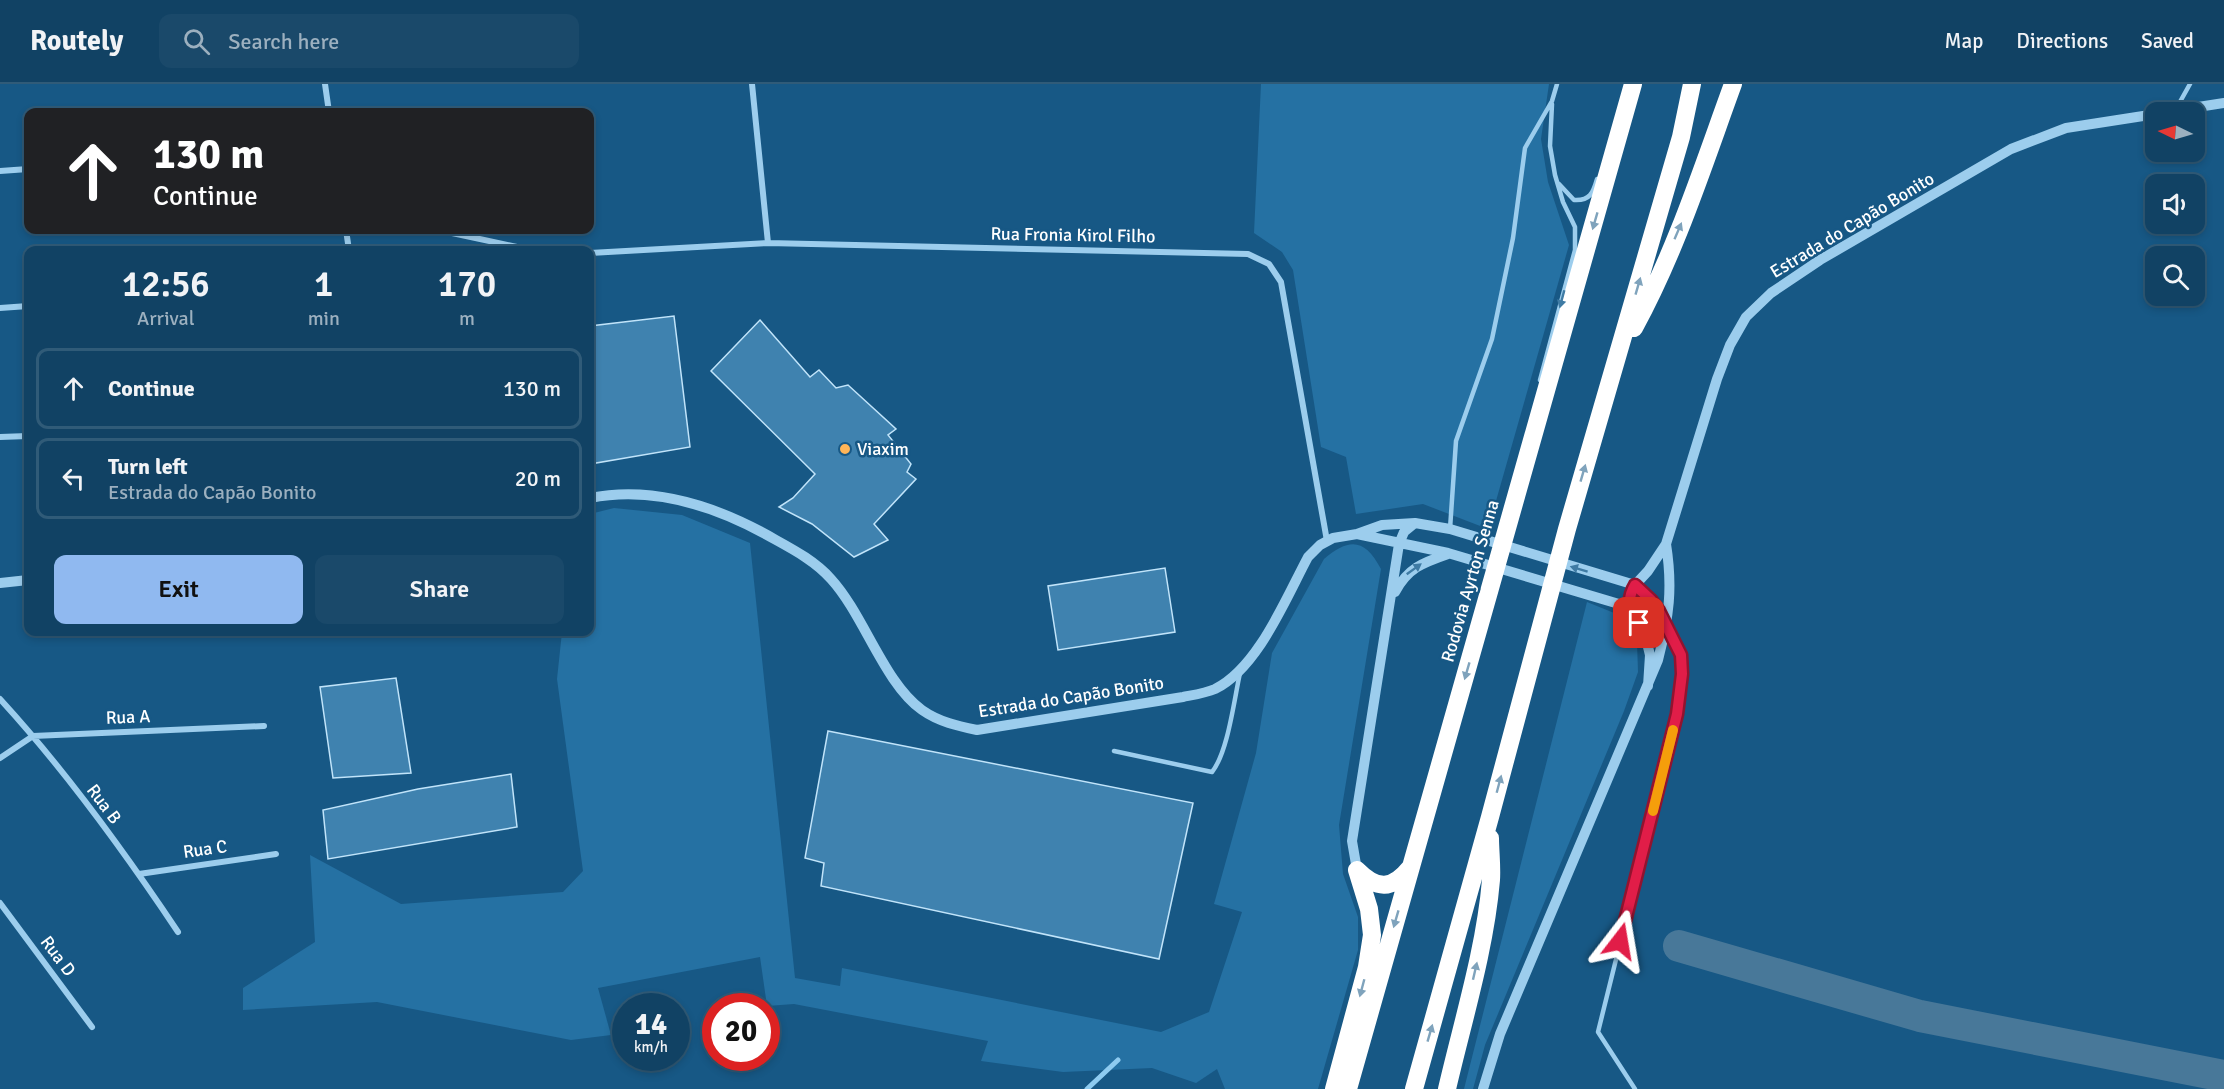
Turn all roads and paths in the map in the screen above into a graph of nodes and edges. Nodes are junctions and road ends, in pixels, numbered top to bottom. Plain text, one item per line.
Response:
1 (325, 84) edge
2 (752, 84) edge
3 (1557, 84) edge
4 (1632, 84) edge
5 (1692, 84) edge
6 (1733, 84) edge
7 (2190, 84) edge
8 (1552, 101) junction
9 (2177, 102) edge
10 (2224, 103) edge
11 (2205, 106) edge
12 (328, 108) edge
13 (1617, 113) dead end
14 (2145, 116) edge
15 (24, 169) edge
16 (0, 171) edge
17 (1598, 174) dead end
18 (1558, 183) junction
19 (457, 234) edge
20 (768, 243) junction
21 (512, 246) edge
22 (594, 253) edge
23 (24, 306) edge
24 (0, 308) edge
25 (1617, 359) junction
26 (1538, 385) dead end
27 (1539, 396) dead end
28 (1539, 419) junction
29 (24, 436) edge
30 (0, 437) edge
31 (594, 498) edge
32 (1415, 523) junction
33 (1450, 529) junction
34 (1357, 534) junction
35 (1328, 541) junction
36 (1399, 544) junction
37 (1666, 544) junction
38 (1448, 554) junction
39 (24, 580) edge
40 (0, 583) edge
41 (1635, 585) junction
42 (1392, 598) junction
43 (1629, 608) junction
44 (1666, 629) junction
45 (1240, 670) junction
46 (1648, 686) junction
47 (0, 699) edge
48 (264, 726) dead end
49 (33, 735) junction
50 (1114, 751) dead end
51 (0, 758) edge
52 (1490, 817) junction
53 (276, 854) dead end
54 (1411, 867) junction
55 (1357, 870) junction
56 (139, 874) junction
57 (0, 903) edge
58 (178, 932) dead end
59 (92, 1026) dead end
60 (1334, 1089) edge
61 (1348, 1089) edge
62 (1414, 1089) edge
63 (1447, 1089) edge
64 (1483, 1089) edge
65 (1635, 1089) edge

1 - 12 street
2 - 20 street
3 - 8 lane
4 - 13 lane
4 -> 28 highway, Rodovia Ayrton Senna
25 -> 5 highway
25 -> 6 highway
7 - 9 lane
8 - 18 lane
8 - 33 lane
10 - 11 street
14 - 37 street, Estrada do Capão Bonito
15 - 16 street
17 - 18 lane
18 -> 26 lane
19 - 21 street
20 - 22 street, Rua Fronia Kirol Filho
20 - 35 street, Rua Fronia Kirol Filho
23 - 24 street
52 -> 25 highway
27 - 28 lane
28 -> 54 highway, Rodovia Ayrton Senna
29 - 30 street
31 - 45 street, Estrada do Capão Bonito
32 - 33 street, Estrada do Capão Bonito
32 - 34 street, Estrada do Capão Bonito
32 - 36 street, Rodovia Ayrton Senna
41 -> 33 street, Estrada do Capão Bonito
34 - 35 street, Estrada do Capão Bonito
34 - 36 street, Estrada do Capão Bonito
35 - 45 street, Estrada do Capão Bonito
36 - 38 street, Estrada do Capão Bonito
36 - 42 street, Rodovia Ayrton Senna
37 - 41 street, Estrada do Capão Bonito
37 - 44 street
42 -> 38 street, Rodovia Ayrton Senna
38 - 43 street, Estrada do Capão Bonito
39 - 40 street
41 - 43 street, Estrada do Capão Bonito
41 - 44 street
42 - 55 street, Rodovia Ayrton Senna
43 - 46 street
44 - 46 street
44 - 65 lane
45 - 50 lane
46 - 64 street
47 - 49 street, Rua B
48 - 49 street, Rua A
49 - 51 street
49 - 56 street, Rua B
62 -> 52 highway
63 -> 52 highway
53 - 56 street, Rua C
54 - 55 highway
54 -> 61 highway, Rodovia Ayrton Senna
55 -> 60 highway
56 - 58 street, Rua B
57 - 59 street, Rua D

